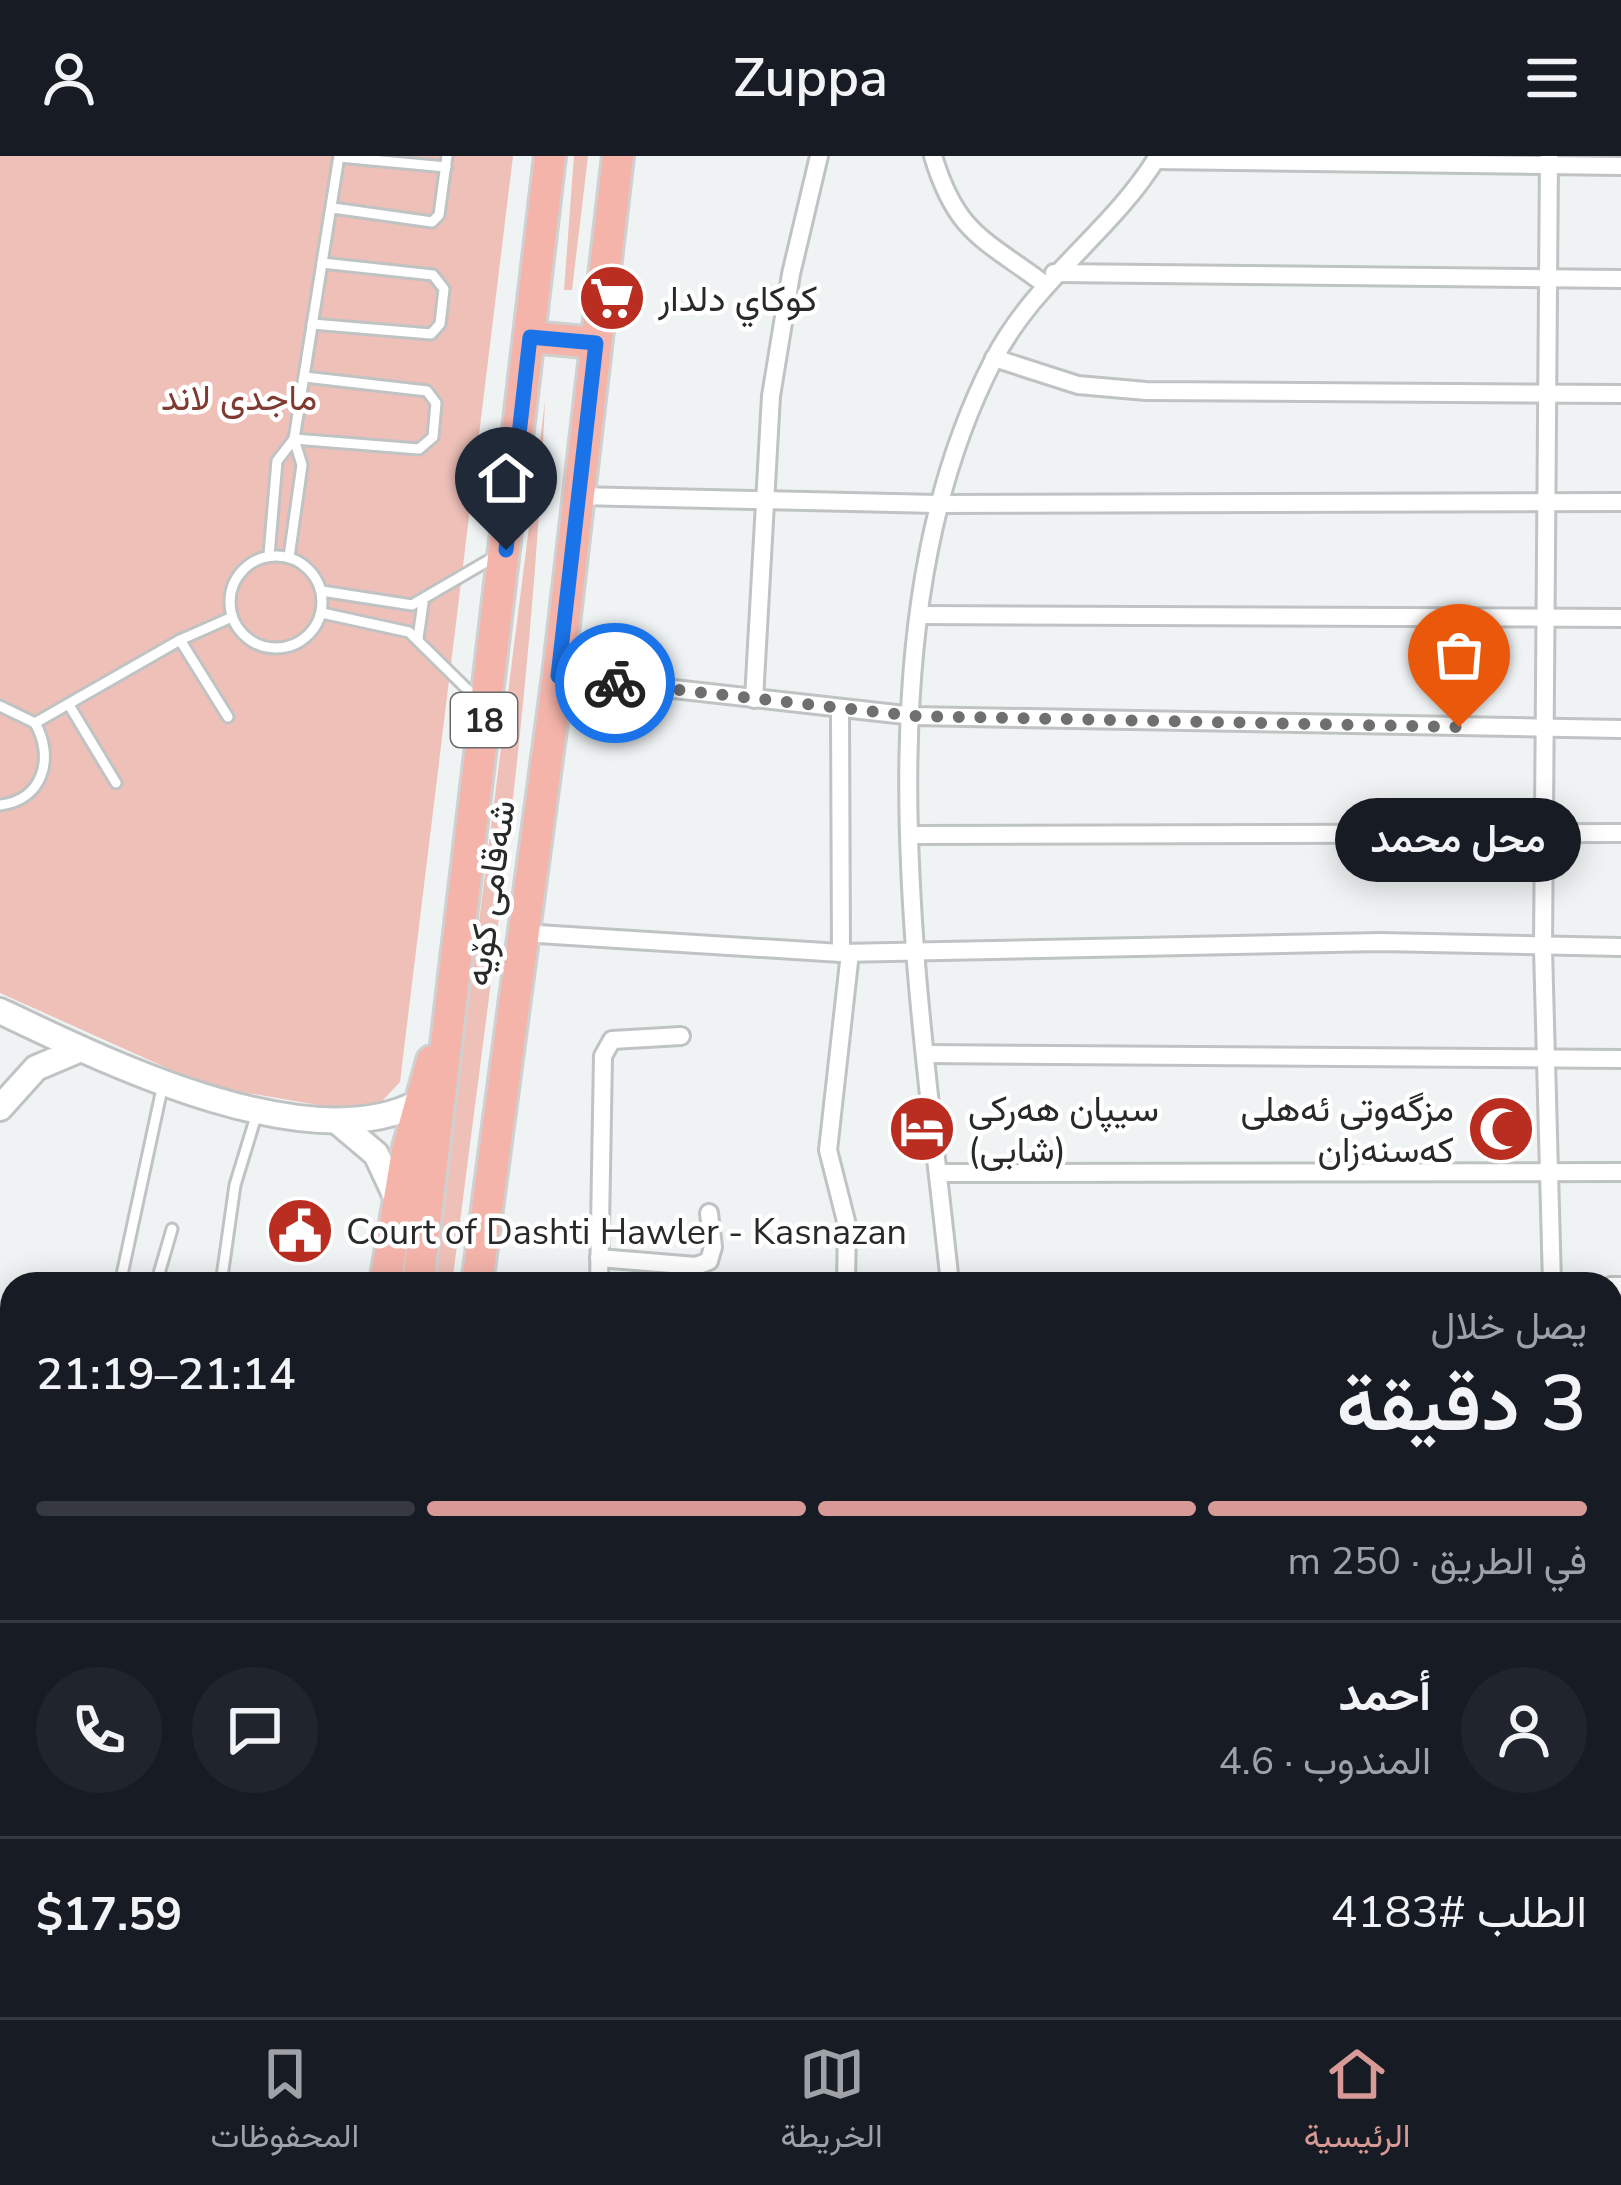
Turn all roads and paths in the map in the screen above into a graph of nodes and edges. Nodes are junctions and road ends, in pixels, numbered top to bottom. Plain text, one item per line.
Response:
1 (339, 156) edge
2 (550, 156) edge
3 (618, 156) edge
4 (820, 156) edge
5 (933, 156) edge
6 (1157, 158) edge
7 (1550, 160) edge
8 (446, 162) edge
9 (1621, 166) edge
10 (333, 208) junction
11 (322, 263) junction
12 (1048, 278) junction
13 (1549, 279) junction
14 (1621, 279) edge
15 (312, 324) junction
16 (530, 337) junction
17 (596, 343) junction
18 (994, 358) junction
19 (305, 377) junction
20 (1547, 393) junction
21 (1621, 394) edge
22 (294, 440) junction
23 (578, 496) junction
24 (1547, 501) junction
25 (764, 502) junction
26 (1621, 502) edge
27 (938, 504) junction
28 (506, 550) junction
29 (268, 555) junction
30 (289, 557) junction
31 (322, 591) junction
32 (423, 603) junction
33 (322, 613) junction
34 (919, 615) junction
35 (232, 617) junction
36 (1546, 618) junction
37 (1621, 618) edge
38 (418, 638) junction
39 (180, 640) junction
40 (558, 676) junction
41 (754, 699) junction
42 (69, 705) junction
43 (0, 706) edge
44 (486, 707) junction
45 (840, 712) junction
46 (914, 716) junction
47 (228, 717) dead end
48 (35, 724) junction
49 (1545, 728) junction
50 (1621, 729) edge
51 (116, 783) dead end
52 (0, 806) edge
53 (1544, 833) junction
54 (1621, 833) edge
55 (910, 835) junction
56 (522, 932) junction
57 (1621, 947) edge
58 (1543, 950) junction
59 (845, 953) junction
60 (913, 953) junction
61 (451, 1007) junction
62 (11, 1020) edge
63 (681, 1036) dead end
64 (81, 1049) junction
65 (925, 1054) junction
66 (1546, 1059) junction
67 (1621, 1059) edge
68 (0, 1069) edge
69 (29, 1074) junction
70 (163, 1084) junction
71 (418, 1103) junction
72 (0, 1108) edge
73 (259, 1108) junction
74 (336, 1121) junction
75 (1549, 1171) junction
76 (1621, 1172) edge
77 (938, 1173) junction
78 (489, 1193) junction
79 (398, 1201) junction
80 (709, 1214) dead end
81 (172, 1229) dead end
82 (599, 1258) junction
83 (123, 1272) edge
84 (159, 1272) edge
85 (223, 1272) edge
86 (387, 1272) edge
87 (419, 1272) edge
88 (479, 1272) edge
89 (497, 1272) edge
90 (599, 1272) edge
91 (846, 1272) edge
92 (949, 1272) edge
93 (1552, 1272) edge

1 - 8 lane
1 - 10 lane
2 - 16 highway, شەقامی کۆیە / 18
3 - 17 highway, شەقامی کۆیە / 18
4 - 25 street
5 - 12 street
6 - 7 street
6 - 12 street
7 - 9 street
7 - 13 street
8 - 10 lane
10 - 11 lane
11 - 15 lane
11 - 15 lane
12 - 13 street
12 - 18 street
13 - 14 street
13 - 20 street
15 - 19 lane
16 - 17 highway
16 - 28 highway, شەقامی کۆیە / 18
17 - 23 highway, شەقامی کۆیە / 18
18 - 20 street
18 - 27 street
19 - 22 lane
19 - 22 lane
20 - 21 street
20 - 24 street
22 - 29 lane
22 - 30 lane
23 - 25 street
23 - 40 highway, شەقامی کۆیە / 18
24 - 26 street
24 - 27 street
24 - 36 street
25 - 27 street
25 - 41 street
27 - 34 street
28 - 32 lane
28 - 44 highway, شەقامی کۆیە / 18
29 - 30 lane
29 - 35 lane
30 - 31 lane
31 - 32 lane
31 - 33 lane
32 - 38 lane
33 - 35 lane
33 - 38 lane
34 - 36 street
34 - 46 street
35 - 39 lane
36 - 37 street
36 - 49 street
38 - 44 lane
39 - 42 lane
39 - 47 lane
40 - 41 street
40 - 56 highway, شەقامی کۆیە / 18
41 - 45 street
42 - 48 lane
42 - 51 lane
43 - 48 lane
44 - 61 highway, شەقامی کۆیە / 18
45 - 46 street
45 - 59 street
46 - 49 street
46 - 55 street
48 - 52 lane
49 - 50 street
49 - 53 street
53 - 54 street
53 - 55 street
53 - 58 street
55 - 60 street
56 - 59 street
56 - 78 highway, شەقامی کۆیە / 18
57 - 58 street
58 - 60 street
58 - 66 street
59 - 60 street
59 - 91 street
60 - 65 street
61 - 71 highway
61 - 87 highway, شەقامی کۆیە / 18
62 - 64 street
62 - 69 street
63 - 82 street
64 - 69 street
64 - 70 street
65 - 66 street
65 - 77 street
66 - 67 street
66 - 75 street
68 - 69 street
69 - 72 street
70 - 73 street
70 - 83 lane
71 - 74 street
71 - 79 highway
73 - 74 street
73 - 85 lane
74 - 79 street
75 - 76 street
75 - 77 street
75 - 93 street
77 - 92 street
78 - 88 highway, شەقامی کۆیە / 18
78 - 89 highway
79 - 86 highway
80 - 82 street
81 - 84 lane
82 - 90 street

